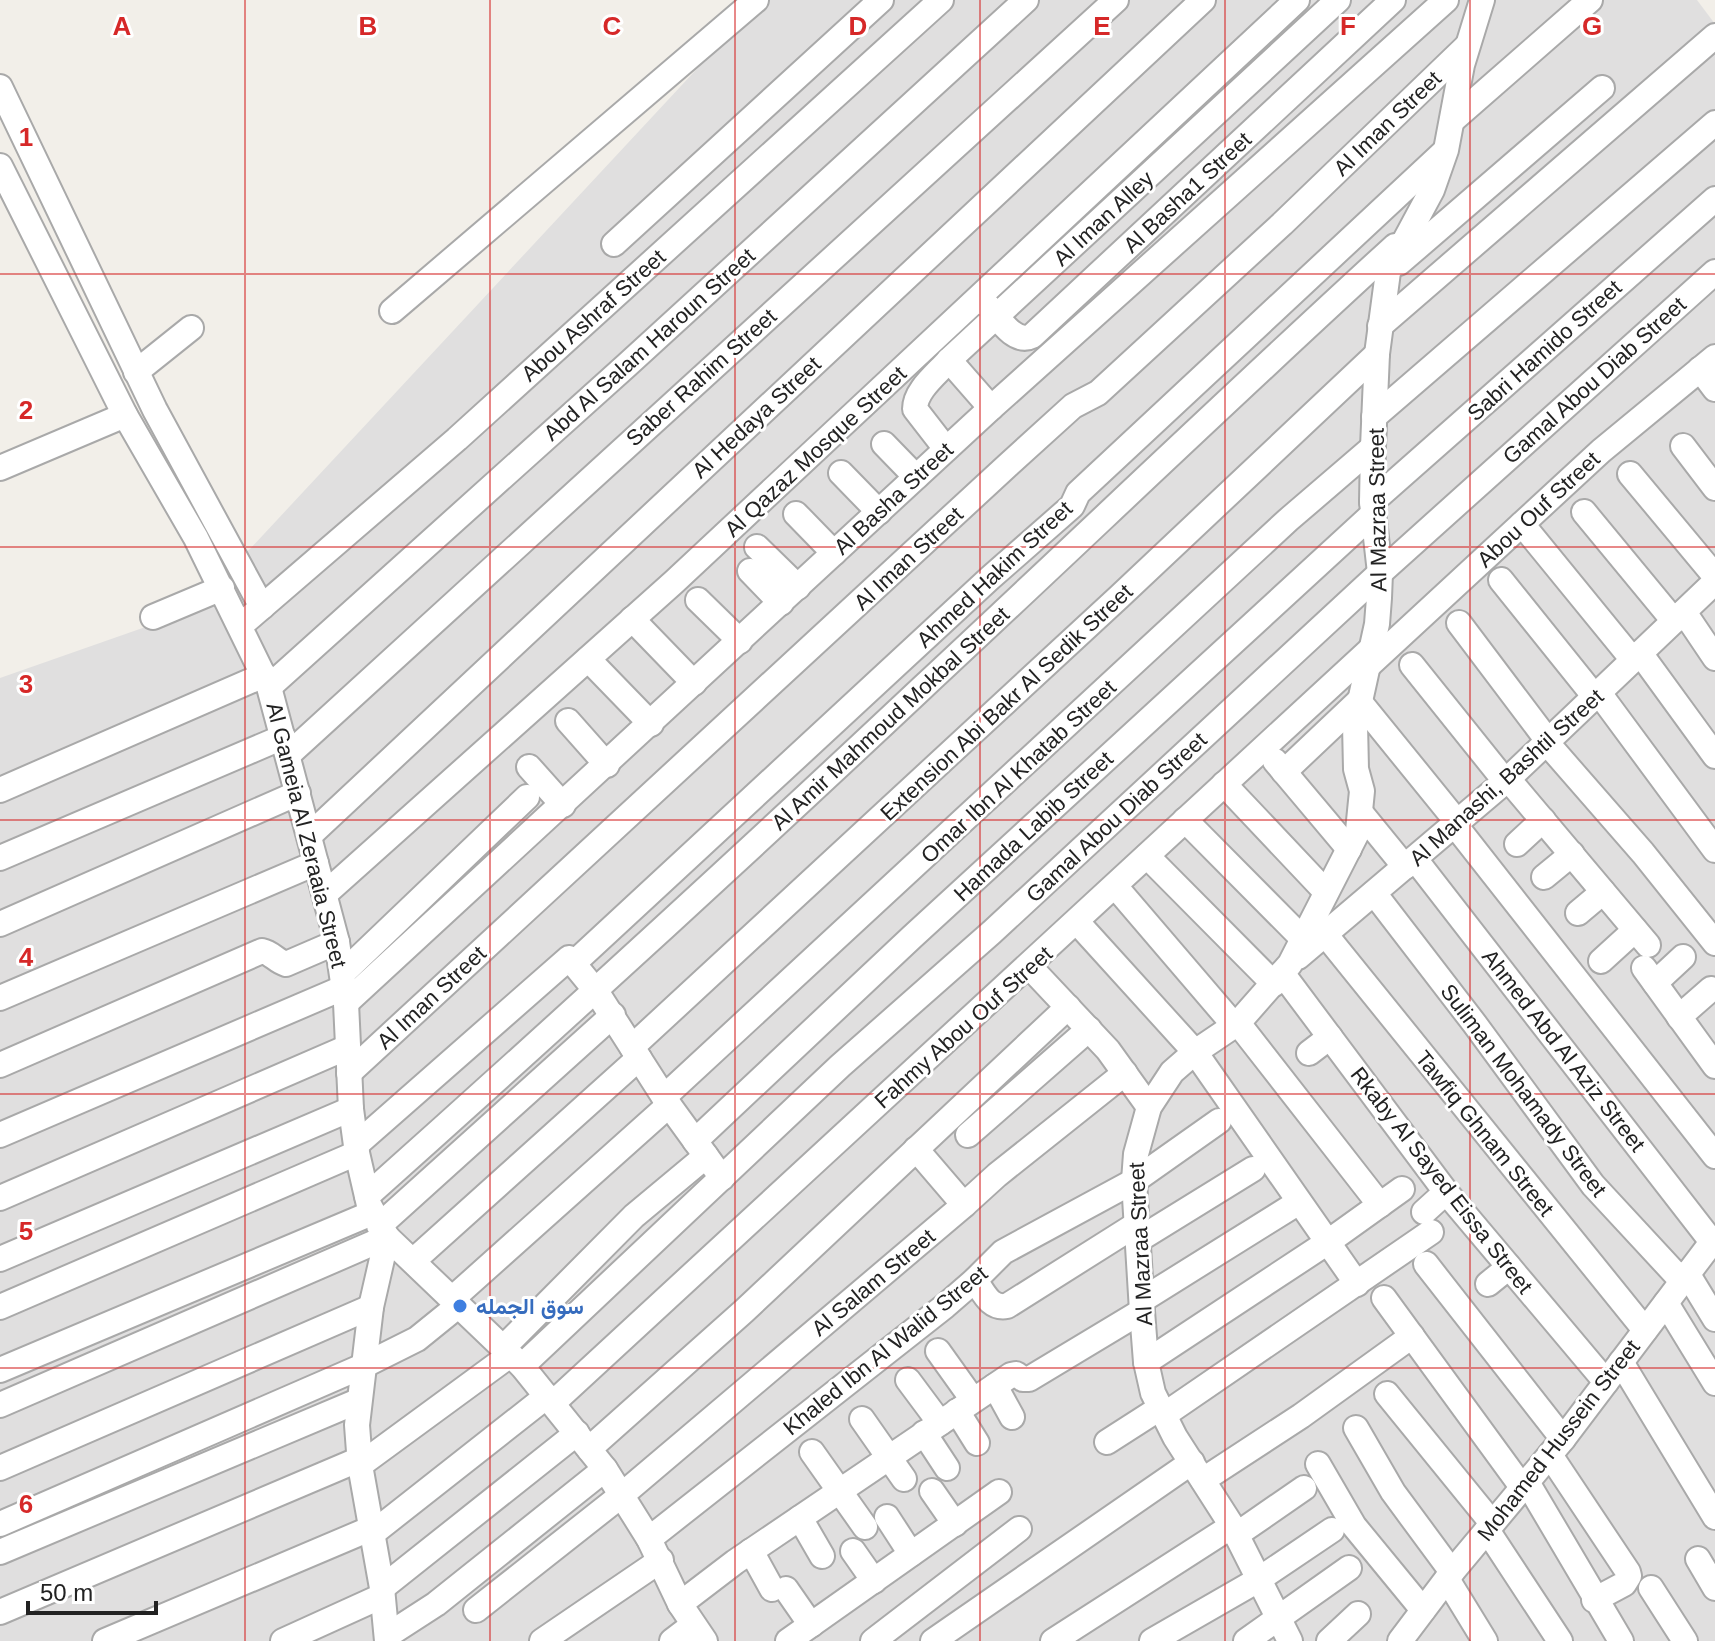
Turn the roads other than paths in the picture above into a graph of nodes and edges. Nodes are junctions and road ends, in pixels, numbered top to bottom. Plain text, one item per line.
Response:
1 (756, 0) edge
2 (881, 0) edge
3 (941, 0) edge
4 (1026, 0) edge
5 (1116, 0) edge
6 (1203, 0) edge
7 (1297, 0) edge
8 (1338, 0) edge
9 (1393, 0) edge
10 (1446, 0) edge
11 (1482, 0) edge
12 (1590, 0) edge
13 (1715, 36) edge
14 (1468, 45) junction
15 (0, 87) edge
16 (1602, 88) dead end
17 (1454, 119) junction
18 (1715, 123) edge
19 (1446, 150) junction
20 (0, 166) edge
21 (1715, 199) edge
22 (1409, 233) junction
23 (614, 244) dead end
24 (1388, 272) junction
25 (1715, 272) edge
26 (980, 297) junction
27 (392, 311) dead end
28 (997, 316) junction
29 (1380, 326) junction
30 (191, 328) dead end
31 (1377, 354) junction
32 (949, 360) junction
33 (1708, 363) edge
34 (136, 372) junction
35 (1715, 389) edge
36 (991, 408) junction
37 (125, 415) junction
38 (1374, 417) junction
39 (884, 444) dead end
40 (1683, 446) dead end
41 (1373, 447) junction
42 (946, 449) junction
43 (0, 468) edge
44 (841, 473) dead end
45 (1630, 474) dead end
46 (916, 477) junction
47 (1715, 488) edge
48 (1373, 508) junction
49 (879, 512) junction
50 (1584, 512) dead end
51 (796, 514) dead end
52 (1522, 524) junction
53 (757, 547) dead end
54 (834, 553) junction
55 (750, 571) dead end
56 (1380, 573) junction
57 (1715, 579) edge
58 (1501, 580) dead end
59 (222, 588) junction
60 (789, 595) junction
61 (698, 600) dead end
62 (262, 607) junction
63 (1679, 616) junction
64 (153, 617) dead end
65 (632, 619) junction
66 (1459, 623) dead end
67 (241, 625) junction
68 (740, 641) junction
69 (1637, 657) junction
70 (1369, 658) junction
71 (1715, 658) edge
72 (588, 659) junction
73 (1412, 665) dead end
74 (267, 681) junction
75 (694, 683) junction
76 (1597, 695) junction
77 (1359, 701) junction
78 (568, 721) dead end
79 (651, 724) junction
80 (1547, 742) junction
81 (285, 746) junction
82 (1263, 747) junction
83 (1715, 756) edge
84 (607, 765) junction
85 (529, 767) dead end
86 (1284, 772) junction
87 (1507, 780) junction
88 (1224, 784) junction
89 (0, 790) edge
90 (298, 793) junction
91 (527, 797) dead end
92 (563, 805) junction
93 (1361, 813) junction
94 (1185, 820) junction
95 (1543, 820) junction
96 (1456, 824) junction
97 (310, 835) junction
98 (480, 843) junction
99 (1517, 844) dead end
100 (1349, 849) junction
101 (1715, 850) edge
102 (1572, 854) junction
103 (1147, 856) junction
104 (0, 858) edge
105 (316, 863) junction
106 (1410, 863) junction
107 (498, 865) junction
108 (1544, 877) dead end
109 (1115, 886) junction
110 (1326, 892) junction
111 (1603, 892) junction
112 (326, 893) junction
113 (1374, 893) junction
114 (1578, 913) dead end
115 (1077, 922) junction
116 (0, 924) edge
117 (1314, 936) junction
118 (337, 942) junction
119 (1715, 943) edge
120 (1645, 956) junction
121 (1683, 957) dead end
122 (572, 960) junction
123 (1601, 961) dead end
124 (1029, 966) junction
125 (1282, 974) junction
126 (345, 988) junction
127 (1711, 989) dead end
128 (596, 991) junction
129 (0, 998) edge
130 (1068, 1007) junction
131 (613, 1015) junction
132 (1679, 1017) junction
133 (1236, 1024) junction
134 (1089, 1029) junction
135 (1330, 1037) junction
136 (348, 1047) junction
137 (635, 1052) junction
138 (1195, 1052) junction
139 (1309, 1053) dead end
140 (1713, 1058) edge
141 (0, 1065) edge
142 (349, 1073) junction
143 (1125, 1073) junction
144 (667, 1101) junction
145 (1149, 1107) junction
146 (351, 1109) junction
147 (1219, 1121) dead end
148 (0, 1135) edge
149 (968, 1135) dead end
150 (700, 1148) junction
151 (357, 1149) junction
152 (916, 1149) junction
153 (1715, 1156) edge
154 (1253, 1169) dead end
155 (722, 1178) junction
156 (1134, 1181) junction
157 (1402, 1189) dead end
158 (1446, 1192) junction
159 (0, 1198) edge
160 (1299, 1202) junction
161 (964, 1205) junction
162 (1380, 1205) junction
163 (376, 1218) junction
164 (1137, 1232) junction
165 (1713, 1240) edge
166 (1328, 1242) junction
167 (0, 1259) edge
168 (413, 1261) junction
169 (1426, 1264) dead end
170 (1509, 1267) junction
171 (1684, 1277) junction
172 (975, 1280) junction
173 (1357, 1284) junction
174 (1488, 1284) dead end
175 (1384, 1298) dead end
176 (455, 1302) junction
177 (1666, 1303) junction
178 (1142, 1305) junction
179 (0, 1307) edge
180 (371, 1307) junction
181 (1715, 1319) edge
182 (1645, 1330) junction
183 (1412, 1336) junction
184 (938, 1351) dead end
185 (512, 1357) junction
186 (1146, 1362) junction
187 (363, 1366) junction
188 (0, 1370) edge
189 (1614, 1372) junction
190 (908, 1380) dead end
191 (1715, 1383) edge
192 (995, 1386) junction
193 (1387, 1394) dead end
194 (550, 1400) junction
195 (358, 1401) junction
196 (0, 1405) edge
197 (1162, 1412) junction
198 (948, 1417) junction
199 (1012, 1417) dead end
200 (862, 1419) dead end
201 (1356, 1428) dead end
202 (583, 1441) junction
203 (1107, 1442) dead end
204 (977, 1443) dead end
205 (1557, 1447) junction
206 (812, 1452) dead end
207 (889, 1457) junction
208 (360, 1462) junction
209 (1318, 1464) dead end
210 (0, 1468) edge
211 (947, 1468) dead end
212 (605, 1469) junction
213 (1198, 1471) junction
214 (904, 1479) dead end
215 (1524, 1484) junction
216 (1304, 1488) dead end
217 (840, 1491) junction
218 (932, 1491) dead end
219 (999, 1492) dead end
220 (623, 1494) junction
221 (1715, 1517) edge
222 (800, 1518) junction
223 (0, 1524) edge
224 (955, 1524) junction
225 (1490, 1526) junction
226 (1019, 1529) dead end
227 (372, 1530) junction
228 (1234, 1530) junction
229 (1332, 1530) dead end
230 (649, 1539) junction
231 (751, 1551) junction
232 (853, 1551) dead end
233 (0, 1552) edge
234 (911, 1554) junction
235 (822, 1556) dead end
236 (1698, 1559) dead end
237 (661, 1560) junction
238 (1349, 1568) dead end
239 (1450, 1576) junction
240 (1258, 1580) junction
241 (874, 1581) junction
242 (1651, 1588) dead end
243 (1715, 1588) edge
244 (382, 1592) junction
245 (1594, 1600) junction
246 (680, 1604) junction
247 (476, 1610) dead end
248 (1423, 1610) junction
249 (0, 1612) edge
250 (1358, 1614) dead end
251 (811, 1625) junction
252 (1284, 1630) edge
253 (699, 1633) edge
254 (388, 1638) edge
255 (1403, 1640) edge
256 (105, 1641) edge
257 (283, 1641) edge
258 (542, 1641) edge
259 (672, 1641) edge
260 (788, 1641) edge
261 (873, 1641) edge
262 (933, 1641) edge
263 (1053, 1641) edge
264 (1152, 1641) edge
265 (1246, 1641) edge
266 (1329, 1641) edge
267 (1485, 1641) edge
268 (1560, 1641) edge
269 (1621, 1641) edge
270 (1685, 1641) edge

1 - 27 street
2 - 23 street
3 - 62 street, Abou Ashraf Street
4 - 74 street, Abd Al Salam Haroun Street
5 - 81 street, Saber Rahim Street
6 - 97 street, Al Hedaya Street
7 - 26 street, Al Qazaz Mosque Street
8 - 28 street, Al Iman Alley
9 - 28 street, Al Basha1 Street
10 - 36 street, Al Basha Street
11 - 14 street, Al Mazraa Street
12 - 17 street
13 - 29 street
14 - 17 street, Al Mazraa Street
14 - 142 street, Al Iman Street
15 - 34 street
16 - 24 street
17 - 19 street, Al Mazraa Street
18 - 38 street
19 - 22 street, Al Mazraa Street
19 - 122 street, Ahmed Hakim Street
20 - 37 street, Al Gameia Al Zeraaia Street
21 - 48 street, Sabri Hamido Street
22 - 24 street, Al Mazraa Street
22 - 128 street, Al Amir Mahmoud Mokbal Street
24 - 29 street, Al Mazraa Street
25 - 56 street, Gamal Abou Diab Street
26 - 28 street, Al Basha1 Street
26 - 65 street, Al Qazaz Mosque Street
28 - 32 street, Al Iman Alley
29 - 31 street, Al Mazraa Street
30 - 34 street
31 - 38 street, Al Mazraa Street
31 - 137 street, Extension Abi Bakr Al Sedik Street
32 - 36 street
32 - 42 street, Al Iman Alley
33 - 35 street
33 - 52 street, Abou Ouf Street
34 - 62 street
36 - 42 street, Al Basha Street
37 - 43 street
37 - 59 street, Al Gameia Al Zeraaia Street
38 - 41 street, Al Mazraa Street
39 - 46 street
40 - 47 street
41 - 48 street, Al Mazraa Street
41 - 144 street, Omar Ibn Al Khatab Street
42 - 46 street, Al Basha Street
44 - 49 street
45 - 57 street
46 - 49 street, Al Basha Street
48 - 56 street, Al Mazraa Street
48 - 150 street, Hamada Labib Street
49 - 54 street, Al Basha Street
50 - 63 street
51 - 54 street
52 - 69 street
52 - 70 street, Abou Ouf Street
53 - 60 street
54 - 60 street, Al Basha Street
55 - 60 street
56 - 70 street, Al Mazraa Street
56 - 155 street, Gamal Abou Diab Street
57 - 63 street, Al Manashi, Bashtil Street
58 - 76 street
59 - 64 street
59 - 67 street, Al Gameia Al Zeraaia Street
60 - 68 street, Al Basha Street
61 - 68 street
62 - 67 street, Abou Ashraf Street
63 - 69 street, Al Manashi, Bashtil Street
63 - 71 street
65 - 72 street, Al Qazaz Mosque Street
65 - 75 street
66 - 80 street
67 - 74 street, Al Gameia Al Zeraaia Street
68 - 75 street, Al Basha Street
69 - 76 street, Al Manashi, Bashtil Street
69 - 83 street
70 - 77 street, Al Mazraa Street
70 - 82 street, Fahmy Abou Ouf Street
72 - 79 street
72 - 112 street, Al Qazaz Mosque Street
73 - 87 street
74 - 81 street, Al Gameia Al Zeraaia Street
74 - 89 street, Abd Al Salam Haroun Street
75 - 79 street, Al Basha Street
76 - 80 street, Al Manashi, Bashtil Street
76 - 101 street
77 - 86 street
77 - 93 street, Al Mazraa Street
77 - 96 street
78 - 84 street
79 - 84 street, Al Basha Street
80 - 87 street, Al Manashi, Bashtil Street
80 - 119 street
81 - 90 street, Al Gameia Al Zeraaia Street
81 - 104 street, Saber Rahim Street
82 - 86 street
82 - 88 street, Fahmy Abou Ouf Street
84 - 92 street, Al Basha Street
85 - 92 street
86 - 100 street
87 - 95 street
87 - 96 street, Al Manashi, Bashtil Street
88 - 94 street, Fahmy Abou Ouf Street
88 - 110 street
90 - 97 street, Al Gameia Al Zeraaia Street
90 - 116 street
91 - 98 street
92 - 107 street, Al Basha Street
93 - 100 street, Al Mazraa Street
93 - 106 street, Ahmed Abd Al Aziz Street
94 - 103 street, Fahmy Abou Ouf Street
94 - 117 street, Tawfiq Ghnam Street
95 - 99 street
95 - 102 street
96 - 106 street, Al Manashi, Bashtil Street
96 - 153 street
97 - 105 street, Al Gameia Al Zeraaia Street
98 - 107 street
98 - 126 street
100 - 110 street, Al Mazraa Street
102 - 108 street
102 - 111 street
103 - 109 street, Fahmy Abou Ouf Street
103 - 125 street, Rkaby Al Sayed Eissa Street
105 - 112 street, Al Gameia Al Zeraaia Street
105 - 129 street
106 - 113 street, Al Manashi, Bashtil Street
106 - 165 street, Ahmed Abd Al Aziz Street
107 - 126 street, Al Basha Street
109 - 115 street, Fahmy Abou Ouf Street
109 - 133 street
110 - 117 street, Al Mazraa Street
111 - 114 street
111 - 120 street
112 - 118 street, Al Gameia Al Zeraaia Street
113 - 117 street, Al Manashi, Bashtil Street
113 - 171 street, Suliman Mohamady Street
115 - 124 street, Fahmy Abou Ouf Street
115 - 138 street
117 - 125 street, Al Manashi, Bashtil Street
117 - 182 street, Tawfiq Ghnam Street
118 - 126 street, Al Gameia Al Zeraaia Street
118 - 141 street
120 - 121 street
120 - 123 street
120 - 132 street
122 - 128 street
122 - 151 street, Ahmed Hakim Street
124 - 130 street
124 - 194 street, Fahmy Abou Ouf Street
125 - 133 street, Al Mazraa Street
125 - 135 street, Rkaby Al Sayed Eissa Street
126 - 136 street, Al Gameia Al Zeraaia Street
126 - 148 street
127 - 132 street
128 - 131 street
128 - 163 street, Al Amir Mahmoud Mokbal Street
130 - 134 street
130 - 152 street
131 - 137 street
131 - 163 street
132 - 140 street
133 - 138 street, Al Mazraa Street
133 - 162 street
134 - 143 street
134 - 149 street
135 - 139 street
135 - 158 street, Rkaby Al Sayed Eissa Street
136 - 142 street, Al Gameia Al Zeraaia Street
136 - 159 street
137 - 144 street
137 - 168 street, Extension Abi Bakr Al Sedik Street
138 - 145 street, Al Mazraa Street
138 - 160 street
142 - 146 street, Al Gameia Al Zeraaia Street
143 - 145 street
143 - 161 street, Al Salam Street
144 - 150 street
144 - 176 street, Omar Ibn Al Khatab Street
145 - 156 street, Al Mazraa Street
146 - 151 street, Al Gameia Al Zeraaia Street
146 - 167 street
147 - 156 street, Khaled Ibn Al Walid Street
150 - 155 street
150 - 185 street, Hamada Labib Street
151 - 163 street, Al Gameia Al Zeraaia Street
151 - 179 street, Ahmed Hakim Street
152 - 161 street
152 - 202 street
154 - 164 street
155 - 185 street, Gamal Abou Diab Street
156 - 164 street, Al Mazraa Street
156 - 172 street, Khaled Ibn Al Walid Street
157 - 162 street
158 - 170 street, Rkaby Al Sayed Eissa Street
158 - 173 street
160 - 166 street
160 - 178 street
161 - 220 street, Al Salam Street
162 - 166 street
163 - 168 street
163 - 180 street
163 - 188 street
163 - 196 street
164 - 172 street
164 - 178 street, Al Mazraa Street
165 - 171 street, Mohamed Hussein Street
166 - 173 street
166 - 186 street
168 - 176 street
169 - 205 street
170 - 174 street
170 - 189 street, Rkaby Al Sayed Eissa Street
171 - 177 street, Mohamed Hussein Street
171 - 181 street, Suliman Mohamady Street
172 - 230 street, Khaled Ibn Al Walid Street
173 - 197 street
175 - 183 street
176 - 185 street
176 - 187 street, Omar Ibn Al Khatab Street
177 - 182 street, Mohamed Hussein Street
177 - 191 street
178 - 186 street, Al Mazraa Street
178 - 192 street
180 - 187 street
180 - 210 street
182 - 189 street, Mohamed Hussein Street
183 - 213 street
183 - 215 street
184 - 198 street
185 - 194 street
185 - 208 street
186 - 197 street, Al Mazraa Street
187 - 195 street
187 - 223 street, Omar Ibn Al Khatab Street
189 - 205 street, Mohamed Hussein Street
189 - 221 street, Rkaby Al Sayed Eissa Street
190 - 198 street
192 - 198 street
192 - 199 street
193 - 225 street
194 - 202 street
194 - 227 street, Fahmy Abou Ouf Street
195 - 208 street
195 - 233 street
197 - 203 street
197 - 213 street, Al Mazraa Street
198 - 204 street
198 - 207 street
198 - 211 street
200 - 207 street
201 - 239 street
202 - 212 street
202 - 244 street
205 - 215 street, Mohamed Hussein Street
205 - 245 street
206 - 217 street
207 - 214 street
207 - 217 street
208 - 227 street
208 - 249 street
209 - 248 street
212 - 220 street
212 - 254 street
213 - 228 street, Al Mazraa Street
213 - 262 street
215 - 225 street, Mohamed Hussein Street
215 - 245 street
216 - 228 street
217 - 222 street
217 - 234 street
218 - 224 street
219 - 224 street
220 - 230 street
220 - 247 street, Al Salam Street
222 - 231 street
222 - 235 street
224 - 234 street
225 - 239 street, Mohamed Hussein Street
225 - 268 street
226 - 261 street
227 - 244 street
227 - 256 street, Fahmy Abou Ouf Street
228 - 240 street, Al Mazraa Street
228 - 263 street
229 - 240 street
230 - 237 street
231 - 246 street
231 - 251 street
232 - 241 street
234 - 241 street
236 - 243 street
237 - 246 street
237 - 258 street
238 - 252 street
239 - 248 street, Mohamed Hussein Street
239 - 267 street
240 - 252 street, Al Mazraa Street
240 - 264 street
241 - 251 street
242 - 270 street
244 - 254 street
244 - 257 street
245 - 269 street
246 - 253 street
248 - 255 street, Mohamed Hussein Street
250 - 266 street
251 - 260 street
252 - 265 street
253 - 259 street

